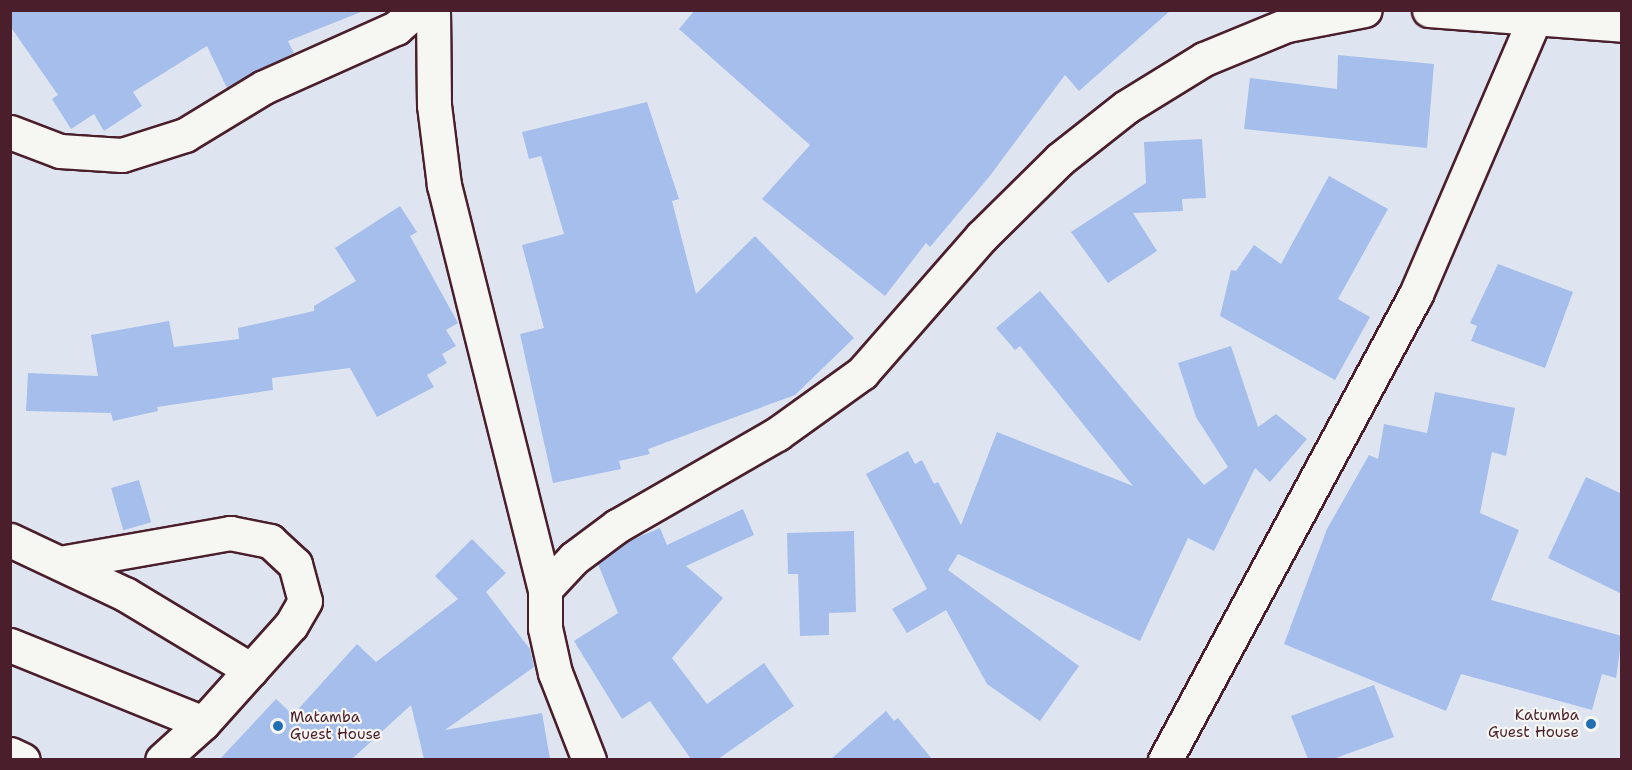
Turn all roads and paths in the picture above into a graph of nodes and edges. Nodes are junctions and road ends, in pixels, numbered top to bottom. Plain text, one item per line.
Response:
1 (417, 10) edge
2 (433, 10) edge
3 (1365, 10) edge
4 (1429, 10) edge
5 (1536, 15) junction
6 (1622, 25) edge
7 (10, 132) edge
8 (10, 540) edge
9 (60, 563) junction
10 (545, 589) junction
11 (10, 645) edge
12 (251, 670) junction
13 (203, 723) junction
14 (10, 754) edge
15 (23, 759) edge
16 (162, 759) edge
17 (589, 759) edge
18 (1165, 759) edge

1 - 7 street
2 - 10 street
3 - 10 street
4 - 5 street
5 - 6 street
5 - 18 street
8 - 9 street
9 - 12 street
9 - 12 street
10 - 17 street
11 - 13 street
12 - 13 street
13 - 16 street
14 - 15 street

